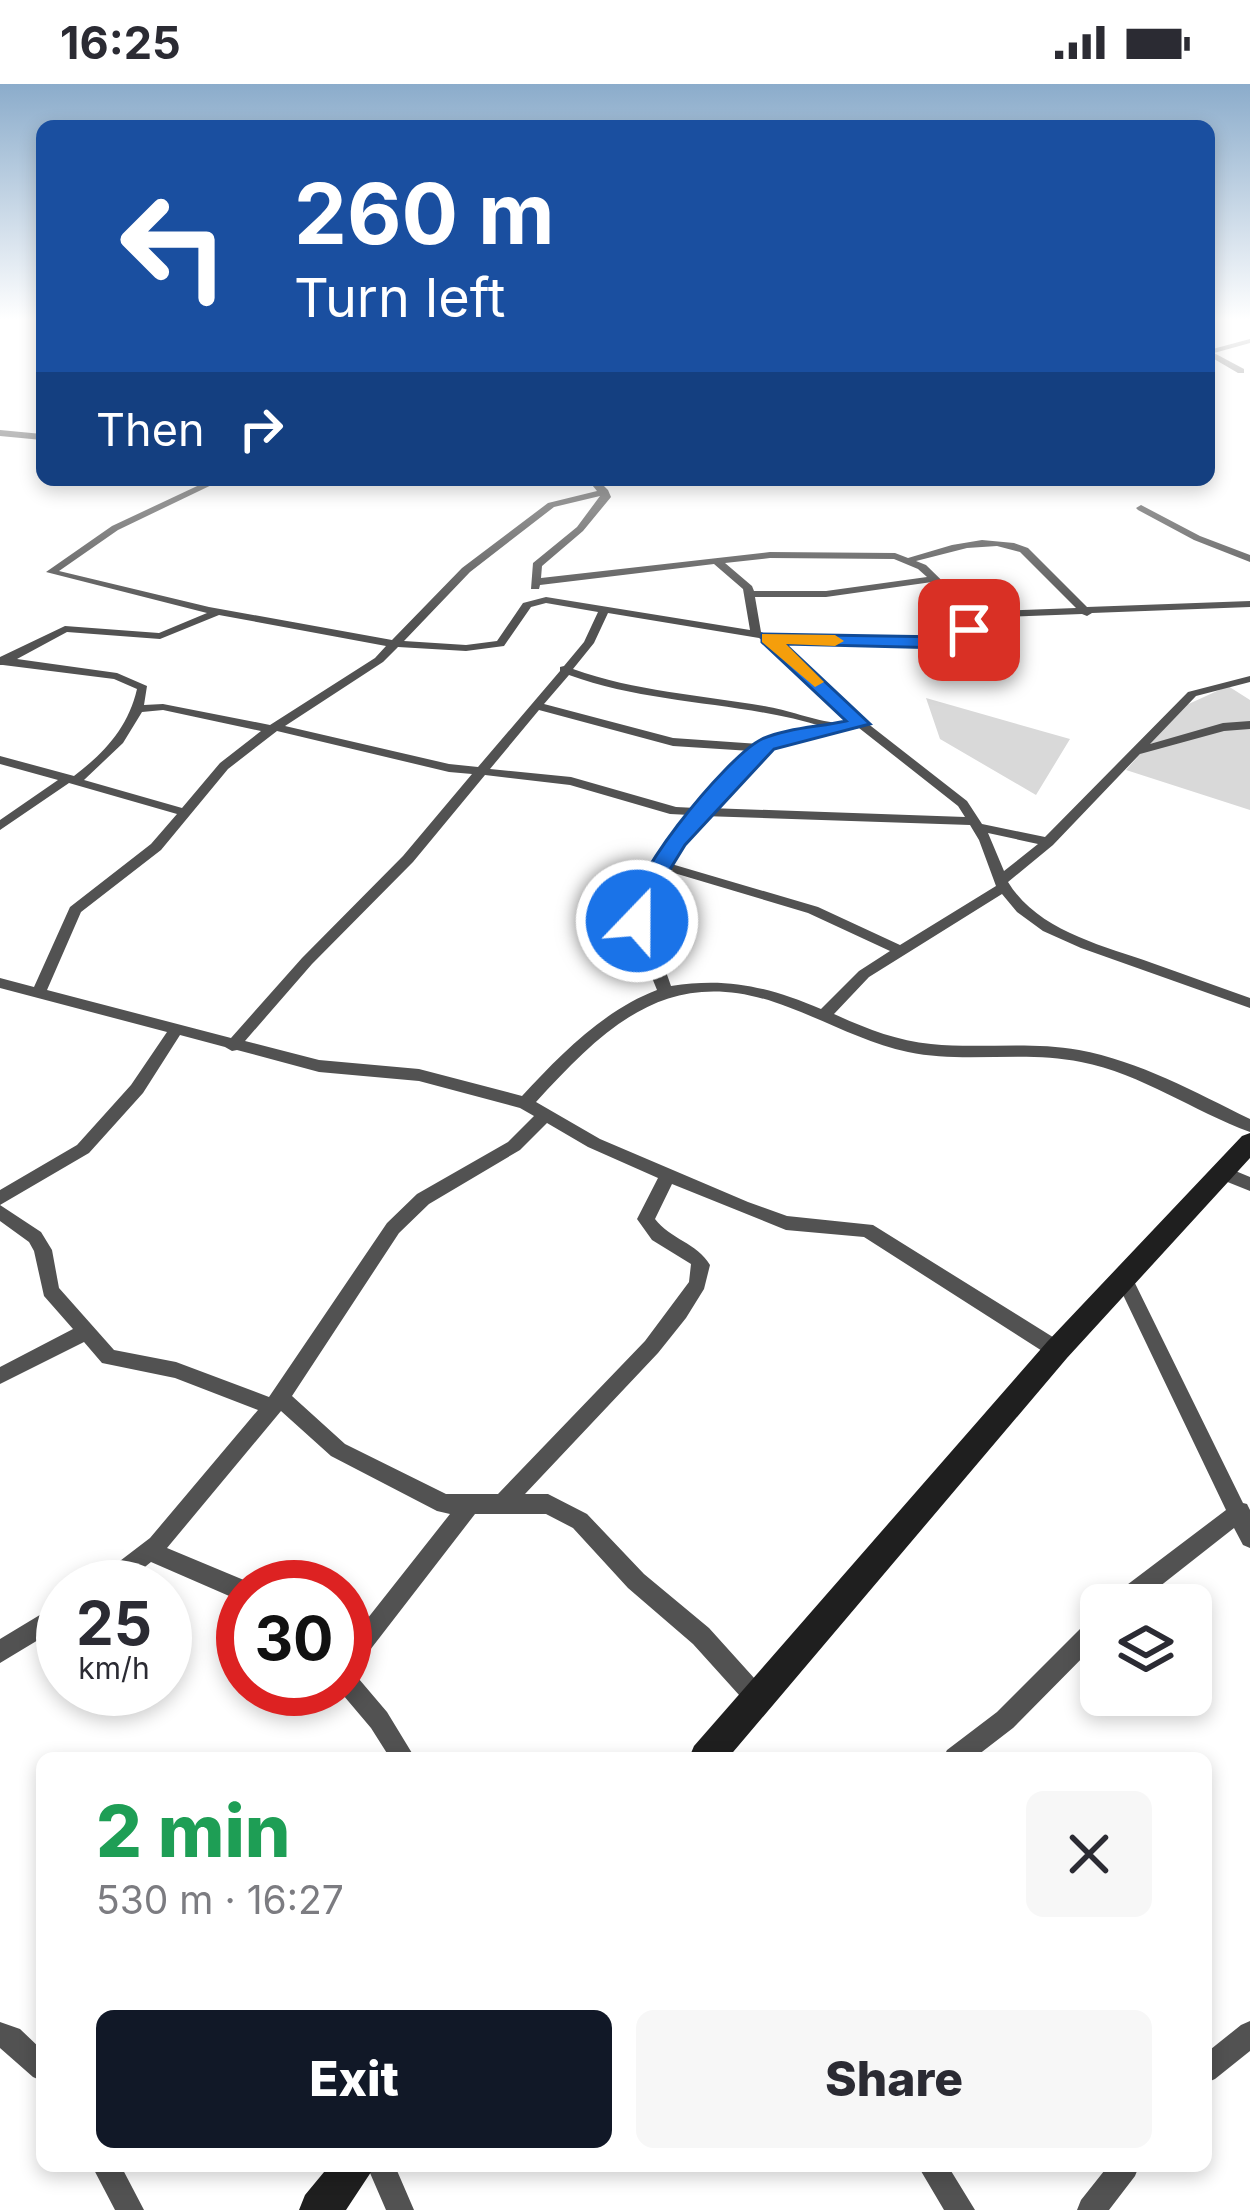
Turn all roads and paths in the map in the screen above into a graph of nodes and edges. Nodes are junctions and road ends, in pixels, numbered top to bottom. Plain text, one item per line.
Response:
1 (0, 433) edge
2 (36, 436) edge
3 (204, 486) edge
4 (598, 486) edge
5 (605, 492) junction
6 (1141, 508) dead end
7 (1250, 559) edge
8 (910, 560) junction
9 (716, 561) junction
10 (934, 579) junction
11 (536, 582) junction
12 (751, 594) junction
13 (538, 601) junction
14 (1250, 604) edge
15 (604, 611) junction
16 (217, 612) junction
17 (1087, 614) junction
18 (971, 615) junction
19 (762, 636) junction
20 (398, 644) junction
21 (2, 661) edge
22 (564, 669) junction
23 (1250, 679) edge
24 (536, 705) junction
25 (139, 709) junction
26 (860, 724) junction
27 (1250, 725) edge
28 (273, 728) junction
29 (841, 729) junction
30 (763, 748) junction
31 (1132, 753) junction
32 (0, 760) edge
33 (483, 772) junction
34 (72, 779) junction
35 (184, 812) junction
36 (701, 813) junction
37 (978, 824) junction
38 (0, 826) edge
39 (1048, 842) junction
40 (660, 865) junction
41 (1002, 884) junction
42 (899, 950) junction
43 (0, 983) edge
44 (665, 991) junction
45 (38, 994) junction
46 (1250, 1003) edge
47 (825, 1014) junction
48 (176, 1030) junction
49 (232, 1046) junction
50 (525, 1103) junction
51 (544, 1116) junction
52 (1250, 1126) edge
53 (1250, 1142) edge
54 (1221, 1172) junction
55 (667, 1176) junction
56 (1250, 1184) edge
57 (0, 1198) edge
58 (0, 1212) edge
59 (1123, 1276) junction
60 (85, 1332) junction
61 (1057, 1350) junction
62 (0, 1376) edge
63 (276, 1403) junction
64 (502, 1504) junction
65 (469, 1505) junction
66 (1240, 1511) junction
67 (1250, 1538) edge
68 (149, 1552) junction
69 (138, 1560) edge
70 (216, 1580) edge
71 (1146, 1584) edge
72 (36, 1627) edge
73 (372, 1630) edge
74 (1080, 1645) edge
75 (2, 1647) edge
76 (758, 1698) junction
77 (372, 1716) edge
78 (399, 1752) edge
79 (711, 1752) edge
80 (964, 1752) edge
81 (1250, 2034) edge
82 (0, 2035) edge
83 (36, 2062) edge
84 (1212, 2065) edge
85 (109, 2172) edge
86 (350, 2172) edge
87 (384, 2172) edge
88 (936, 2172) edge
89 (1120, 2172) edge
90 (130, 2210) edge
91 (320, 2210) edge
92 (400, 2210) edge
93 (961, 2210) edge
94 (1091, 2210) edge

1 - 2 street
3 - 16 street
4 - 5 street
5 - 11 street
5 - 20 street
6 - 7 street
8 - 9 street
8 - 10 street
8 - 17 street
9 - 11 street
9 - 12 street
10 - 12 street
10 - 18 street
11 - 13 street
12 - 19 street
13 - 15 street
13 - 20 street
14 - 17 street
15 - 19 street
15 - 22 street
16 - 20 street
16 - 21 street
17 - 18 street
18 - 19 street
19 - 26 street
20 - 28 street
21 - 25 street
22 - 24 street
22 - 29 street
23 - 31 street
24 - 30 street
24 - 33 street
25 - 28 street
25 - 34 street
26 - 29 street
26 - 37 street
27 - 31 street
28 - 33 street
28 - 35 street
29 - 30 street
30 - 36 street
31 - 39 street
32 - 34 street
33 - 36 street
33 - 49 street
34 - 35 street
34 - 38 street
35 - 45 street
36 - 37 street
36 - 40 street
37 - 39 street
37 - 41 street
39 - 41 street
40 - 42 street
40 - 44 street
41 - 42 street
41 - 46 street
42 - 47 street
43 - 45 street
44 - 47 street
44 - 50 street
45 - 48 street
47 - 52 street
48 - 49 street
48 - 57 street
49 - 50 street
50 - 51 street
51 - 55 street
51 - 63 street
53 - 54 main road
54 - 56 street
54 - 59 main road
55 - 61 street
55 - 64 street
58 - 60 street
59 - 61 main road
59 - 66 street
60 - 62 street
60 - 63 street
61 - 76 main road
63 - 65 street
63 - 68 street
64 - 65 street
64 - 76 street
65 - 73 street
66 - 67 street
66 - 71 street
68 - 69 street
68 - 70 street
72 - 75 street
74 - 80 street
76 - 79 main road
77 - 78 street
81 - 84 street
82 - 83 street
85 - 90 street
86 - 91 main road
87 - 92 street
88 - 93 street
89 - 94 street

